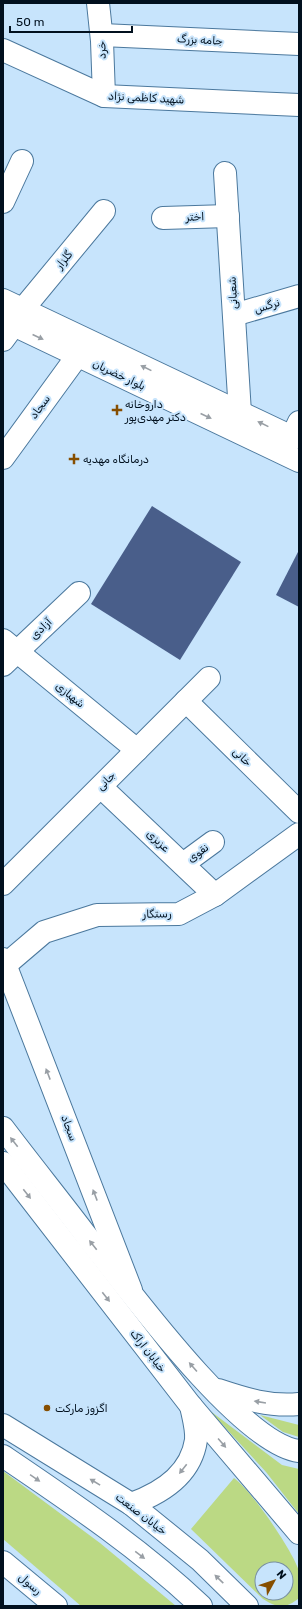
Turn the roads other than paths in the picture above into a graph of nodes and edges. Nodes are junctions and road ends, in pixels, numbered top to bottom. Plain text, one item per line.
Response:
1 (98, 3) edge
2 (102, 35) junction
3 (299, 44) edge
4 (3, 50) edge
5 (104, 96) junction
6 (299, 105) edge
7 (22, 162) dead end
8 (226, 173) dead end
9 (3, 202) edge
10 (104, 211) dead end
11 (228, 216) junction
12 (162, 218) dead end
13 (299, 296) edge
14 (3, 300) edge
15 (234, 315) junction
16 (11, 324) edge
17 (78, 355) junction
18 (240, 413) junction
19 (297, 432) edge
20 (3, 458) edge
21 (299, 461) edge
22 (78, 593) dead end
23 (8, 652) edge
24 (209, 678) dead end
25 (186, 701) junction
26 (137, 750) junction
27 (101, 787) junction
28 (299, 812) edge
29 (299, 834) edge
30 (213, 842) dead end
31 (183, 864) junction
32 (3, 884) edge
33 (215, 895) junction
34 (4, 964) edge
35 (3, 1128) edge
36 (3, 1163) edge
37 (134, 1297) junction
38 (212, 1388) junction
39 (299, 1404) edge
40 (191, 1406) junction
41 (3, 1424) edge
42 (299, 1451) edge
43 (3, 1456) edge
44 (131, 1504) junction
45 (299, 1533) edge
46 (3, 1562) edge
47 (56, 1606) edge
48 (201, 1606) edge
49 (247, 1606) edge

1 - 2 street, خرد
2 - 3 street, جامه بزرگ
2 - 5 street, خرد
4 - 5 street, شهید کاظمی نژاد
5 - 6 street, شهید کاظمی نژاد
7 - 9 street
8 - 11 street, شعبانی
10 - 16 street, گلزار
11 - 12 street, اختر
11 - 15 street, شعبانی
13 - 15 street, نرگس
14 - 16 street, بلوار خضریان
15 - 18 street, شعبانی
16 -> 17 street, بلوار خضریان
18 -> 16 street, بلوار خضریان
17 - 20 street, سجاد
17 -> 21 street, بلوار خضریان
19 -> 18 street, بلوار خضریان
22 - 23 street, آزادی
23 - 26 street, شهبازی
24 - 25 street, جانی
25 - 26 street, جانی
25 - 28 street, خانی
26 - 27 street, جانی
27 - 31 street, عزیزی
27 - 32 street, جانی
29 - 33 street, رستگار
30 - 31 street, نقوی
31 - 33 street, عزیزی
33 - 34 street, رستگار
37 -> 34 street, سجاد
37 -> 35 street, خیابان اراک
36 -> 40 street, خیابان اراک
38 -> 37 street, خیابان اراک
39 -> 38 street
38 - 42 street, خیابان اراک
40 -> 44 street
40 -> 45 street, خیابان اراک
44 -> 41 street, خیابان صنعت
43 -> 48 street
49 -> 44 street, خیابان صنعت
46 - 47 street, رسول

